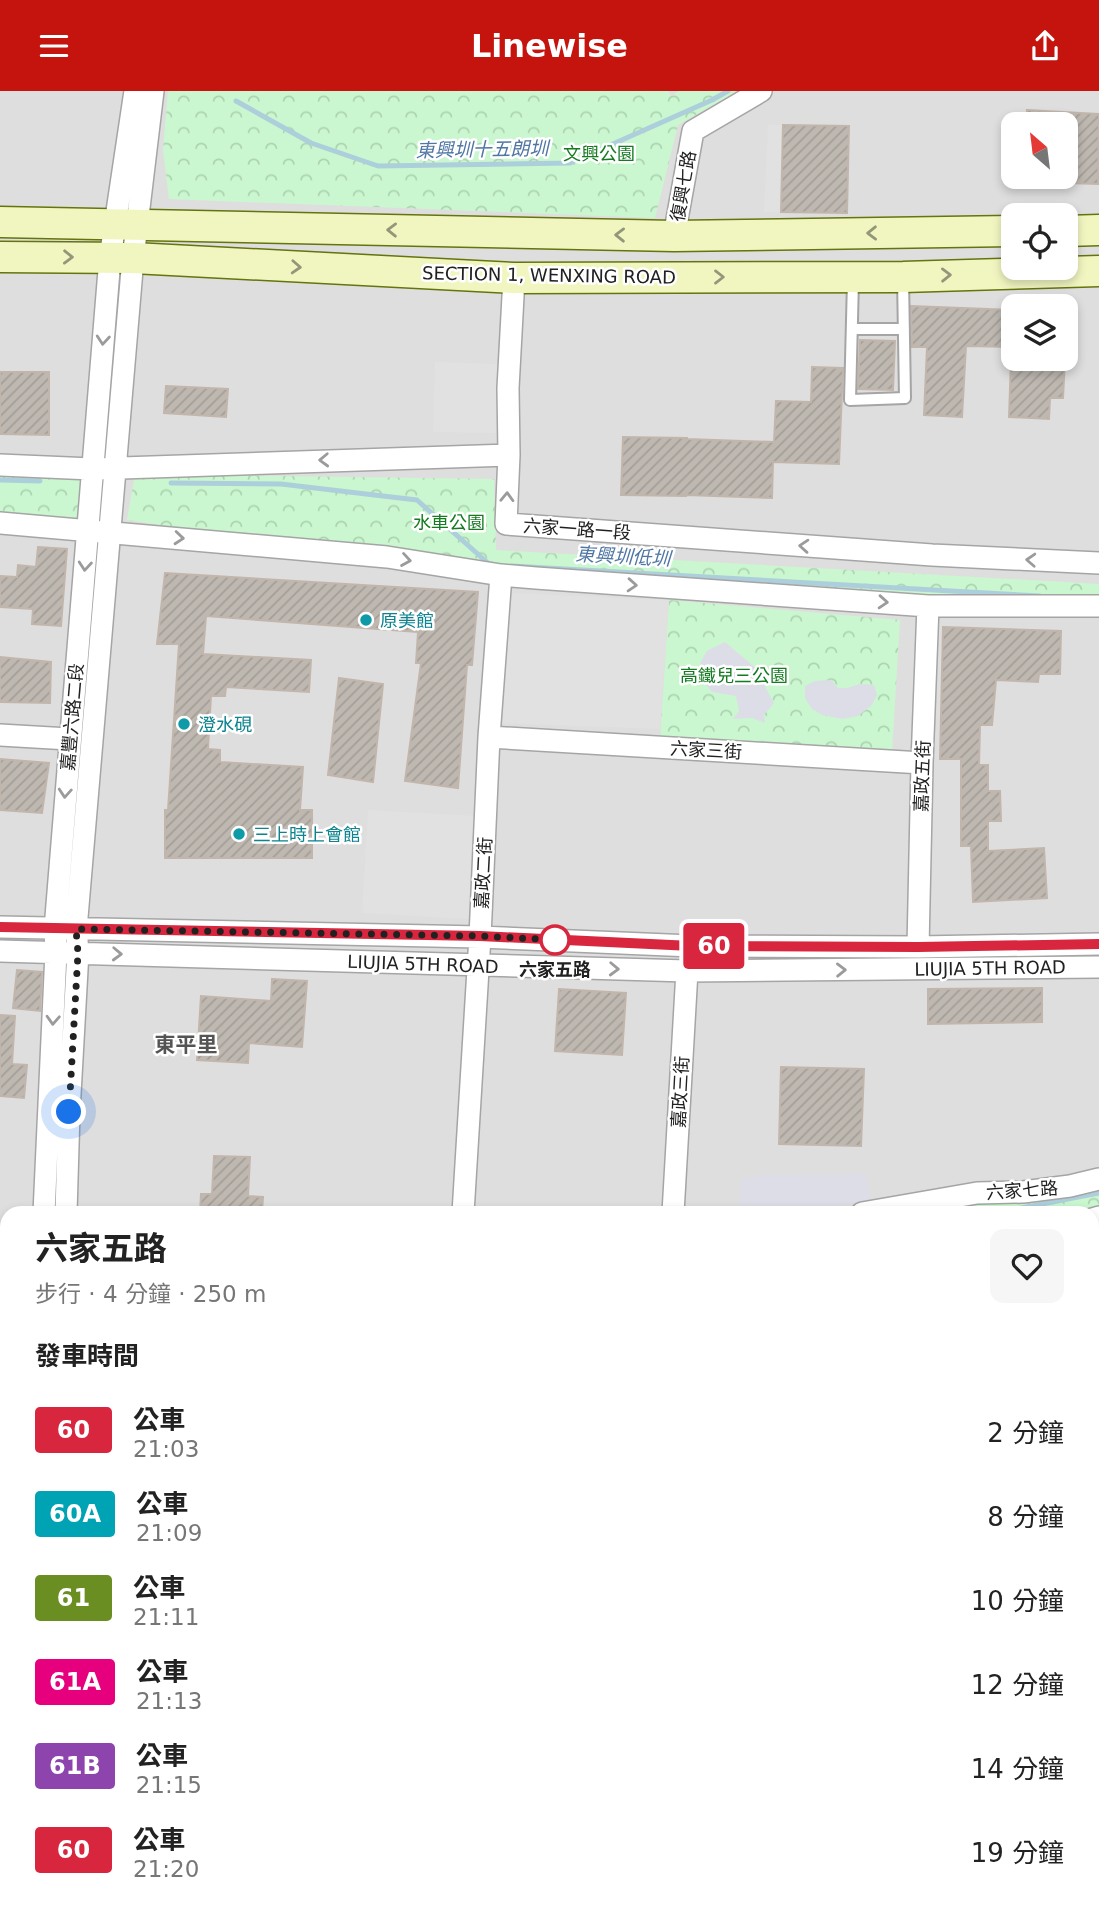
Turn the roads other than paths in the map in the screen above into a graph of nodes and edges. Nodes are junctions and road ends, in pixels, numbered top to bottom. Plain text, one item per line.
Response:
1 (135, 91) edge
2 (153, 91) edge
3 (761, 91) edge
4 (0, 222) edge
5 (126, 224) junction
6 (1099, 230) edge
7 (1001, 231) edge
8 (1078, 231) edge
9 (674, 236) junction
10 (0, 257) edge
11 (122, 258) junction
12 (1099, 271) edge
13 (853, 277) junction
14 (902, 277) junction
15 (514, 278) junction
16 (852, 329) junction
17 (904, 329) junction
18 (509, 455) junction
19 (0, 465) edge
20 (116, 468) junction
21 (92, 470) junction
22 (0, 523) edge
23 (89, 530) junction
24 (111, 532) junction
25 (1099, 563) edge
26 (501, 575) junction
27 (928, 605) junction
28 (1099, 606) edge
29 (0, 735) edge
30 (489, 737) junction
31 (69, 739) junction
32 (922, 763) junction
33 (0, 927) edge
34 (55, 929) junction
35 (76, 929) junction
36 (480, 936) junction
37 (1099, 944) edge
38 (918, 947) junction
39 (0, 950) edge
40 (56, 952) junction
41 (78, 953) junction
42 (477, 965) junction
43 (1099, 967) edge
44 (687, 971) junction
45 (1099, 1179) edge
46 (44, 1206) edge
47 (66, 1206) edge
48 (463, 1206) edge
49 (673, 1206) edge
50 (902, 1206) edge

1 - 5 street
2 - 5 street
3 - 9 street, 復興七路
4 - 5 street
9 -> 5 street
5 - 11 street, 嘉豐六路二段
6 - 8 street
7 -> 9 street
10 -> 11 street, SECTION 1, WENXING ROAD
11 -> 15 street, SECTION 1, WENXING ROAD
11 - 20 street, 嘉豐六路二段
11 -> 21 street, 嘉豐六路二段
14 -> 12 street, SECTION 1, WENXING ROAD
13 - 14 street, SECTION 1, WENXING ROAD
15 -> 13 street, SECTION 1, WENXING ROAD
13 - 16 lane
14 - 17 lane
15 - 18 street
16 - 17 lane
16 - 17 lane
18 -> 20 street
25 -> 18 street, 六家一路一段
19 - 21 street
20 - 21 street
20 - 24 street, 嘉豐六路二段
21 - 23 street, 嘉豐六路二段
22 - 23 street
23 - 24 street
23 -> 31 street, 嘉豐六路二段
24 -> 26 street
24 - 35 street, 嘉豐六路二段
26 -> 27 street
26 - 30 street, 嘉政二街
27 - 28 street
27 - 32 street, 嘉政五街
29 - 31 street
30 - 32 street, 六家三街
30 - 36 street, 嘉政二街
31 -> 34 street, 嘉豐六路二段
32 - 38 street, 嘉政五街
33 - 34 street, LIUJIA 5TH ROAD
34 - 35 street, LIUJIA 5TH ROAD
34 - 40 street, 嘉豐六路二段
35 - 36 street, LIUJIA 5TH ROAD
35 - 41 street, 嘉豐六路二段
36 - 38 street, LIUJIA 5TH ROAD
36 - 42 street, 嘉政二街
37 - 38 street, LIUJIA 5TH ROAD
39 - 40 street, LIUJIA 5TH ROAD
40 - 41 street, LIUJIA 5TH ROAD
40 -> 46 street, 嘉豐六路二段
41 -> 42 street, LIUJIA 5TH ROAD
41 - 47 street, 嘉豐六路二段
42 -> 44 street, LIUJIA 5TH ROAD
42 - 48 street, 嘉政二街
44 -> 43 street, LIUJIA 5TH ROAD
44 - 49 street, 嘉政三街
45 - 50 street, 六家七路

